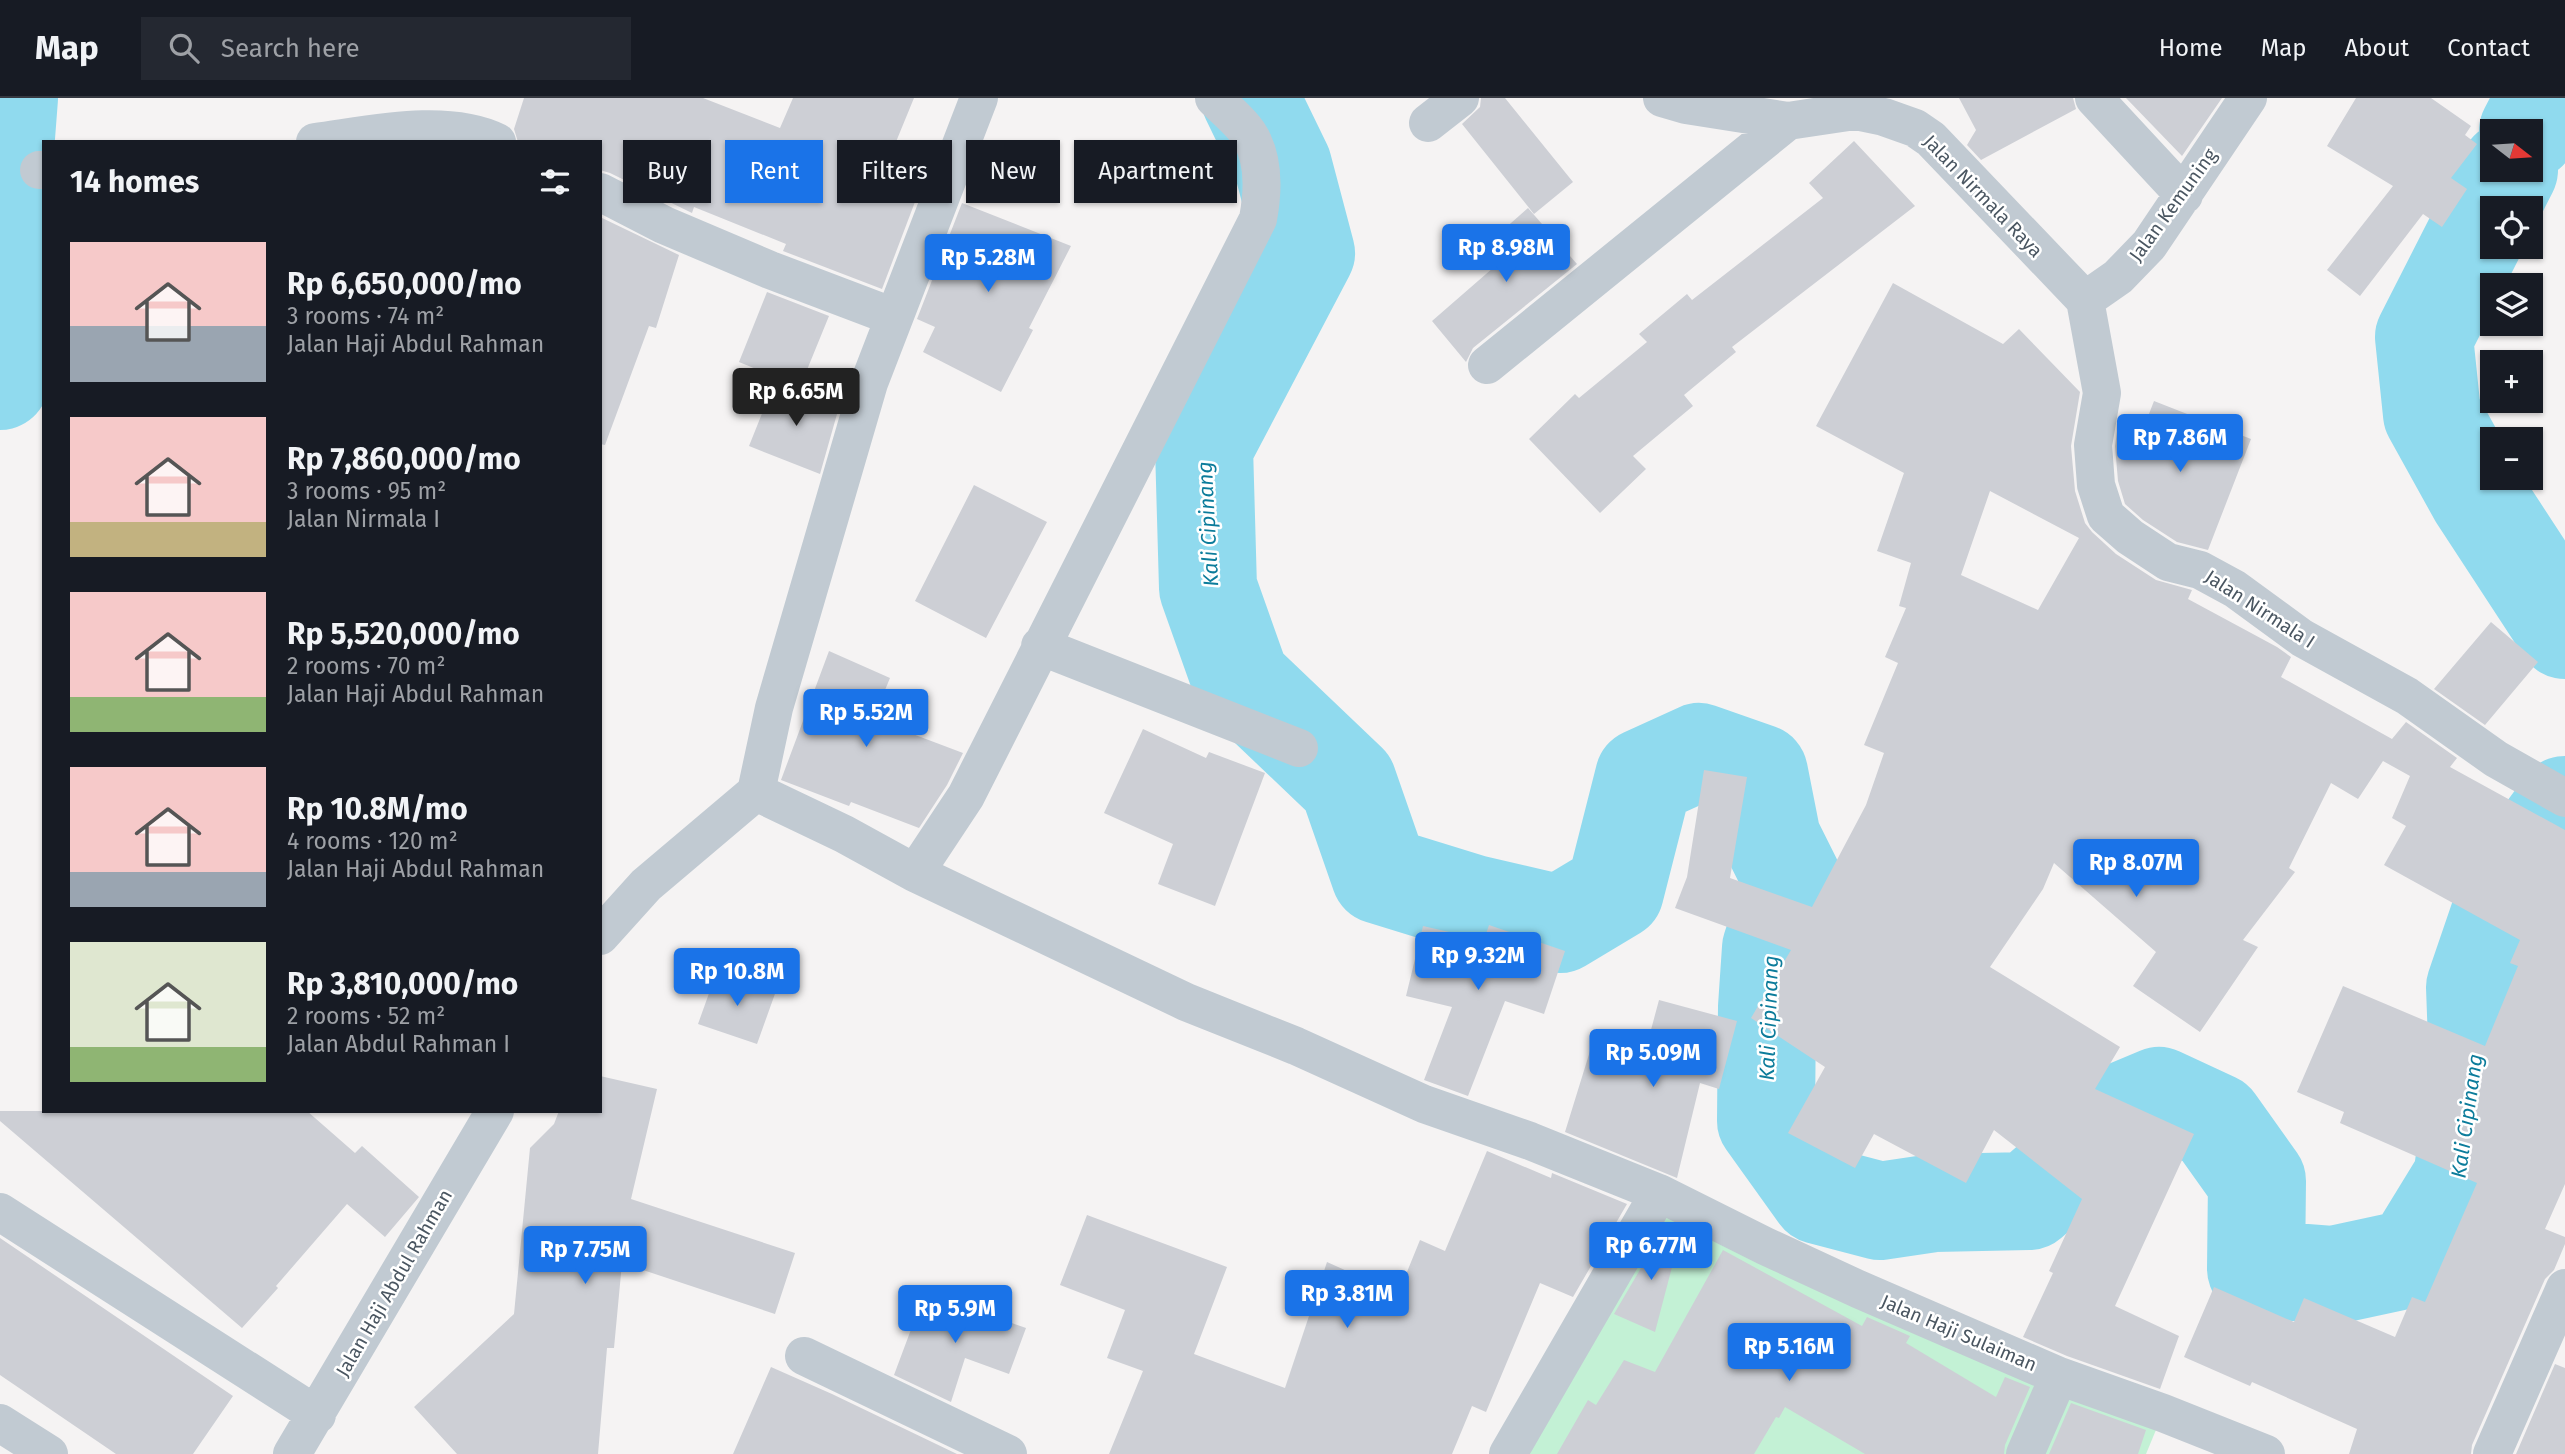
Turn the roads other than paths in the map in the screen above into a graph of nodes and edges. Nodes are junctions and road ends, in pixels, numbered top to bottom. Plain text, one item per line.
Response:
1 (979, 98) edge
2 (1214, 98) edge
3 (1460, 98) edge
4 (1662, 98) edge
5 (2094, 98) edge
6 (2248, 98) edge
7 (1788, 121) junction
8 (1428, 123) dead end
9 (330, 140) edge
10 (490, 140) edge
11 (602, 193) edge
12 (2184, 195) junction
13 (2085, 300) junction
14 (894, 317) junction
15 (1487, 365) dead end
16 (1040, 646) junction
17 (1298, 748) dead end
18 (755, 792) junction
19 (2565, 798) edge
20 (915, 873) junction
21 (602, 934) edge
22 (494, 1113) edge
23 (1659, 1193) junction
24 (0, 1212) edge
25 (2565, 1288) edge
26 (804, 1356) dead end
27 (2059, 1377) junction
28 (317, 1415) junction
29 (0, 1423) edge
30 (49, 1454) edge
31 (292, 1454) edge
32 (1008, 1454) edge
33 (1508, 1454) edge
34 (2025, 1454) edge
35 (2266, 1454) edge
36 (2492, 1454) edge

1 - 14 street
2 - 16 street
3 - 8 street
4 - 7 street, Jalan Nirmala Raya
5 - 12 street
6 - 12 street, Jalan Kemuning
7 - 13 street, Jalan Nirmala Raya
7 - 15 street
9 - 10 street
11 - 14 street
12 - 13 street, Jalan Kemuning
13 - 19 street, Jalan Nirmala I
14 - 18 street
16 - 17 street
16 - 20 street
18 - 20 street, Jalan Haji Sulaiman
18 - 21 street
20 - 23 street, Jalan Haji Sulaiman
22 - 28 street, Jalan Haji Abdul Rahman
23 - 27 street, Jalan Haji Sulaiman
23 - 33 street
24 - 28 street
25 - 36 street
26 - 32 street
27 - 34 street
27 - 35 street, Jalan Haji Sulaiman
28 - 31 street, Jalan Haji Abdul Rahman
29 - 30 street

